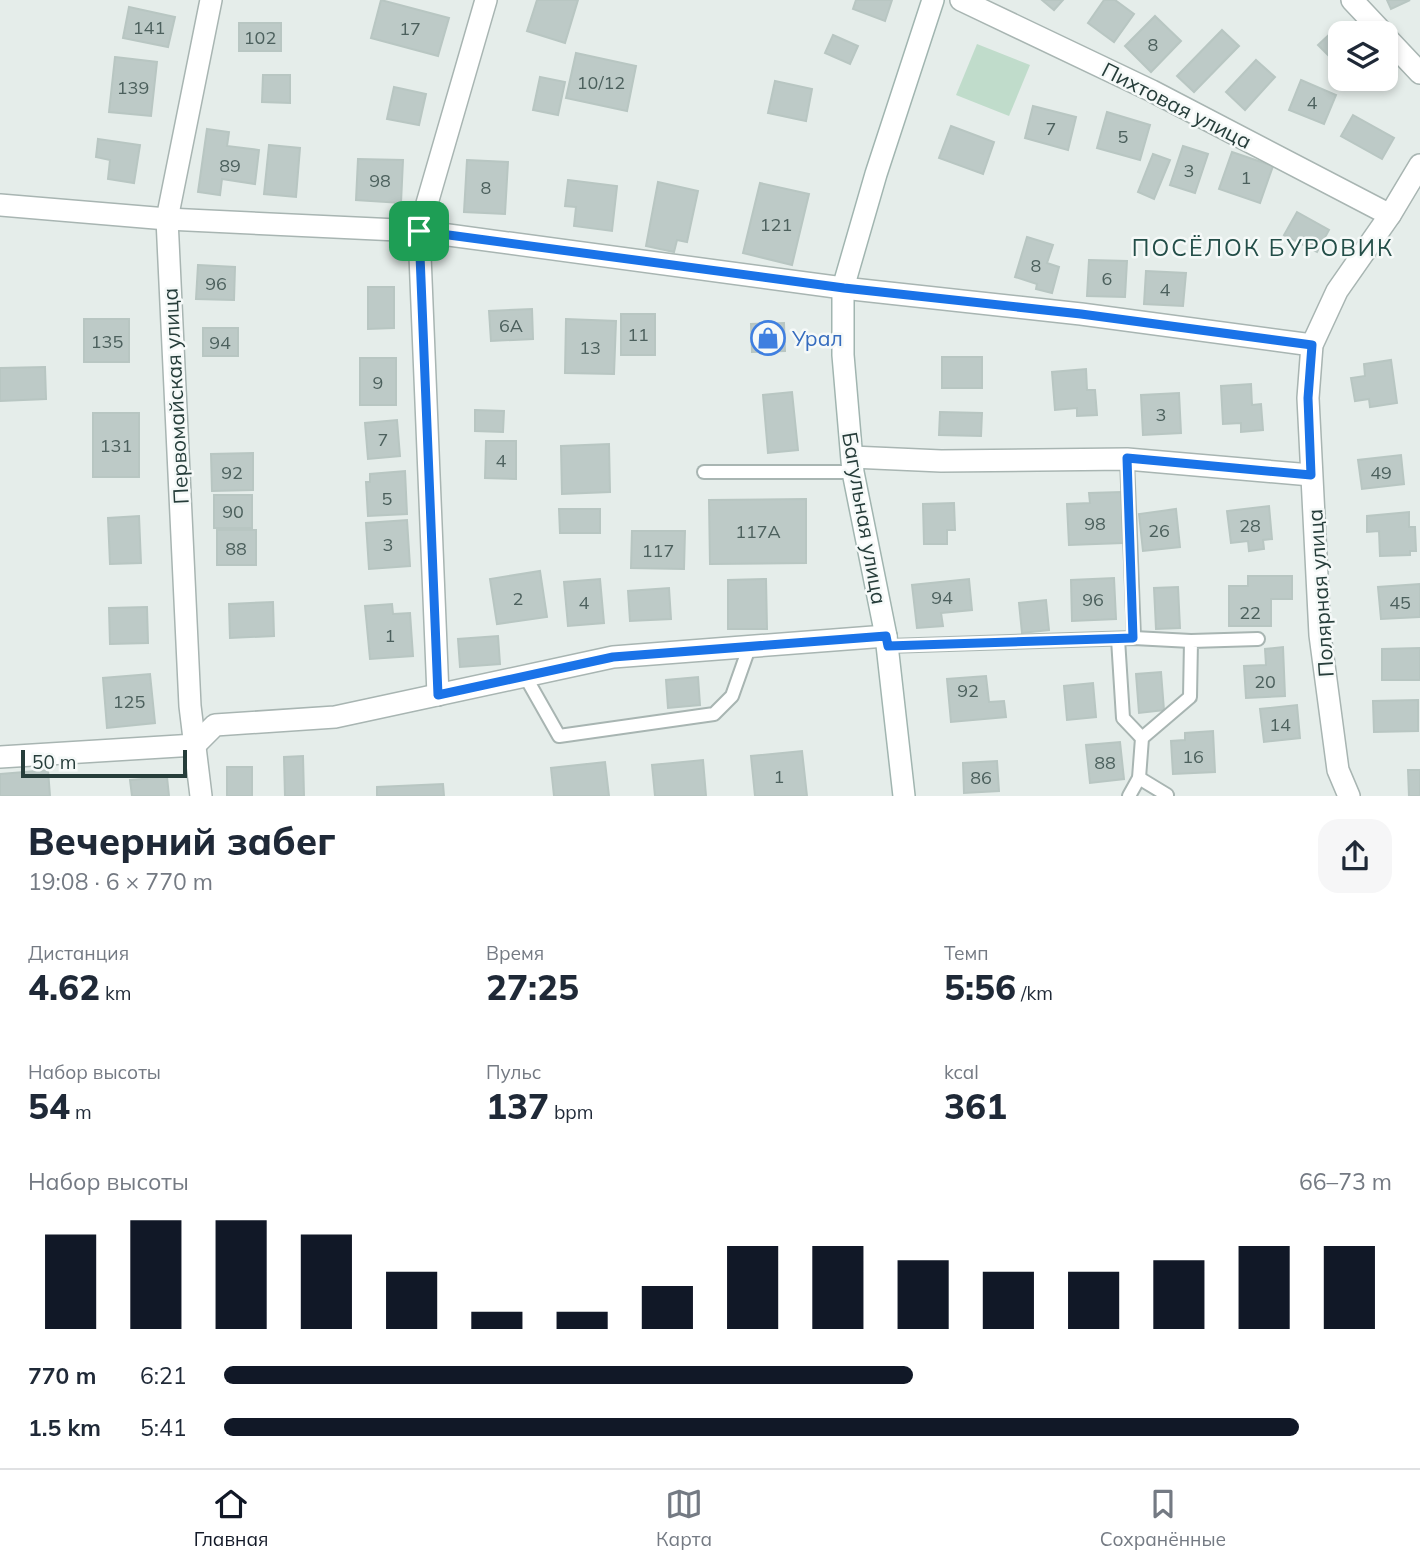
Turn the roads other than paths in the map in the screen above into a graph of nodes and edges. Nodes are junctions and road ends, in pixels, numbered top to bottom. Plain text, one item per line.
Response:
1 (211, 0) edge
2 (486, 0) edge
3 (933, 0) edge
4 (961, 0) edge
5 (1352, 0) edge
6 (1371, 21) edge
7 (1398, 50) edge
8 (1420, 73) edge
9 (1420, 165) edge
10 (0, 205) edge
11 (1390, 215) junction
12 (167, 219) junction
13 (419, 231) junction
14 (844, 288) junction
15 (1312, 345) junction
16 (1127, 458) junction
17 (853, 464) junction
18 (704, 472) dead end
19 (1311, 475) junction
20 (1133, 638) junction
21 (1118, 639) junction
22 (1258, 639) dead end
23 (887, 641) junction
24 (1191, 641) junction
25 (750, 645) junction
26 (525, 676) junction
27 (438, 695) junction
28 (190, 703) junction
29 (215, 725) junction
30 (1142, 738) junction
31 (195, 745) junction
32 (0, 757) edge
33 (1139, 778) junction
34 (1167, 795) edge
35 (201, 796) edge
36 (904, 796) edge
37 (1129, 796) edge
38 (1349, 796) edge

1 - 12 street, Первомайская улица
2 - 13 street
3 - 14 street, Багульная улица
4 - 11 street, Пихтовая улица
5 - 6 street
7 - 8 street
9 - 11 street, Полярная улица
10 - 12 street
11 - 15 street, Полярная улица
12 - 13 street
12 - 28 street, Первомайская улица
13 - 14 street
13 - 27 street
14 - 15 street
14 - 17 street, Багульная улица
15 - 19 street, Полярная улица
16 - 17 street
16 - 19 street
16 - 20 lane
17 - 18 lane
17 - 23 street, Багульная улица
19 - 38 street, Полярная улица
20 - 21 lane
20 - 24 lane
21 - 23 lane
21 - 30 lane
22 - 24 lane
23 - 25 street
23 - 36 street, Багульная улица
24 - 30 lane
25 - 26 street
25 - 26 lane
26 - 27 street
27 - 29 street
28 - 29 street
28 - 31 street, Первомайская улица
29 - 31 street
30 - 33 lane
31 - 32 street
31 - 35 street, Первомайская улица
33 - 34 lane
33 - 37 lane

